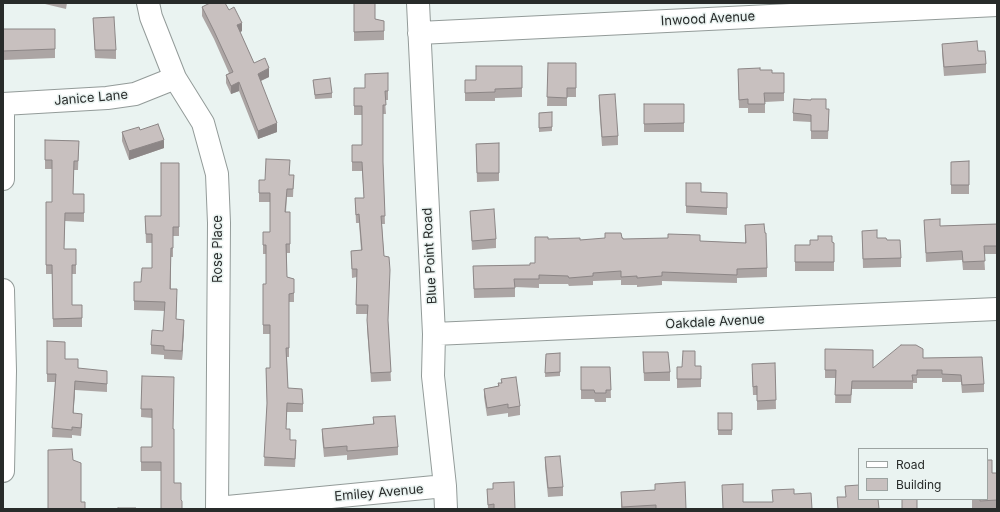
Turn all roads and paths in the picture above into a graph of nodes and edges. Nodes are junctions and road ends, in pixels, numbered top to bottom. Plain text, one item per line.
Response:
1 (148, 3) edge
2 (418, 3) edge
3 (997, 5) edge
4 (420, 33) junction
5 (175, 78) junction
6 (3, 104) edge
7 (3, 179) edge
8 (3, 290) edge
9 (997, 309) edge
10 (434, 334) junction
11 (3, 471) edge
12 (446, 486) junction
13 (217, 509) edge
14 (446, 509) edge

1 - 5 street, Rose Place
2 - 4 street, Blue Point Road
3 - 4 street, Inwood Avenue
4 - 10 street, Blue Point Road
5 - 6 street, Janice Lane
5 - 13 street, Rose Place
6 - 7 street
8 - 11 street
9 - 10 street, Oakdale Avenue
10 - 12 street, Blue Point Road
12 - 13 street, Emiley Avenue
12 - 14 street, Blue Point Road

